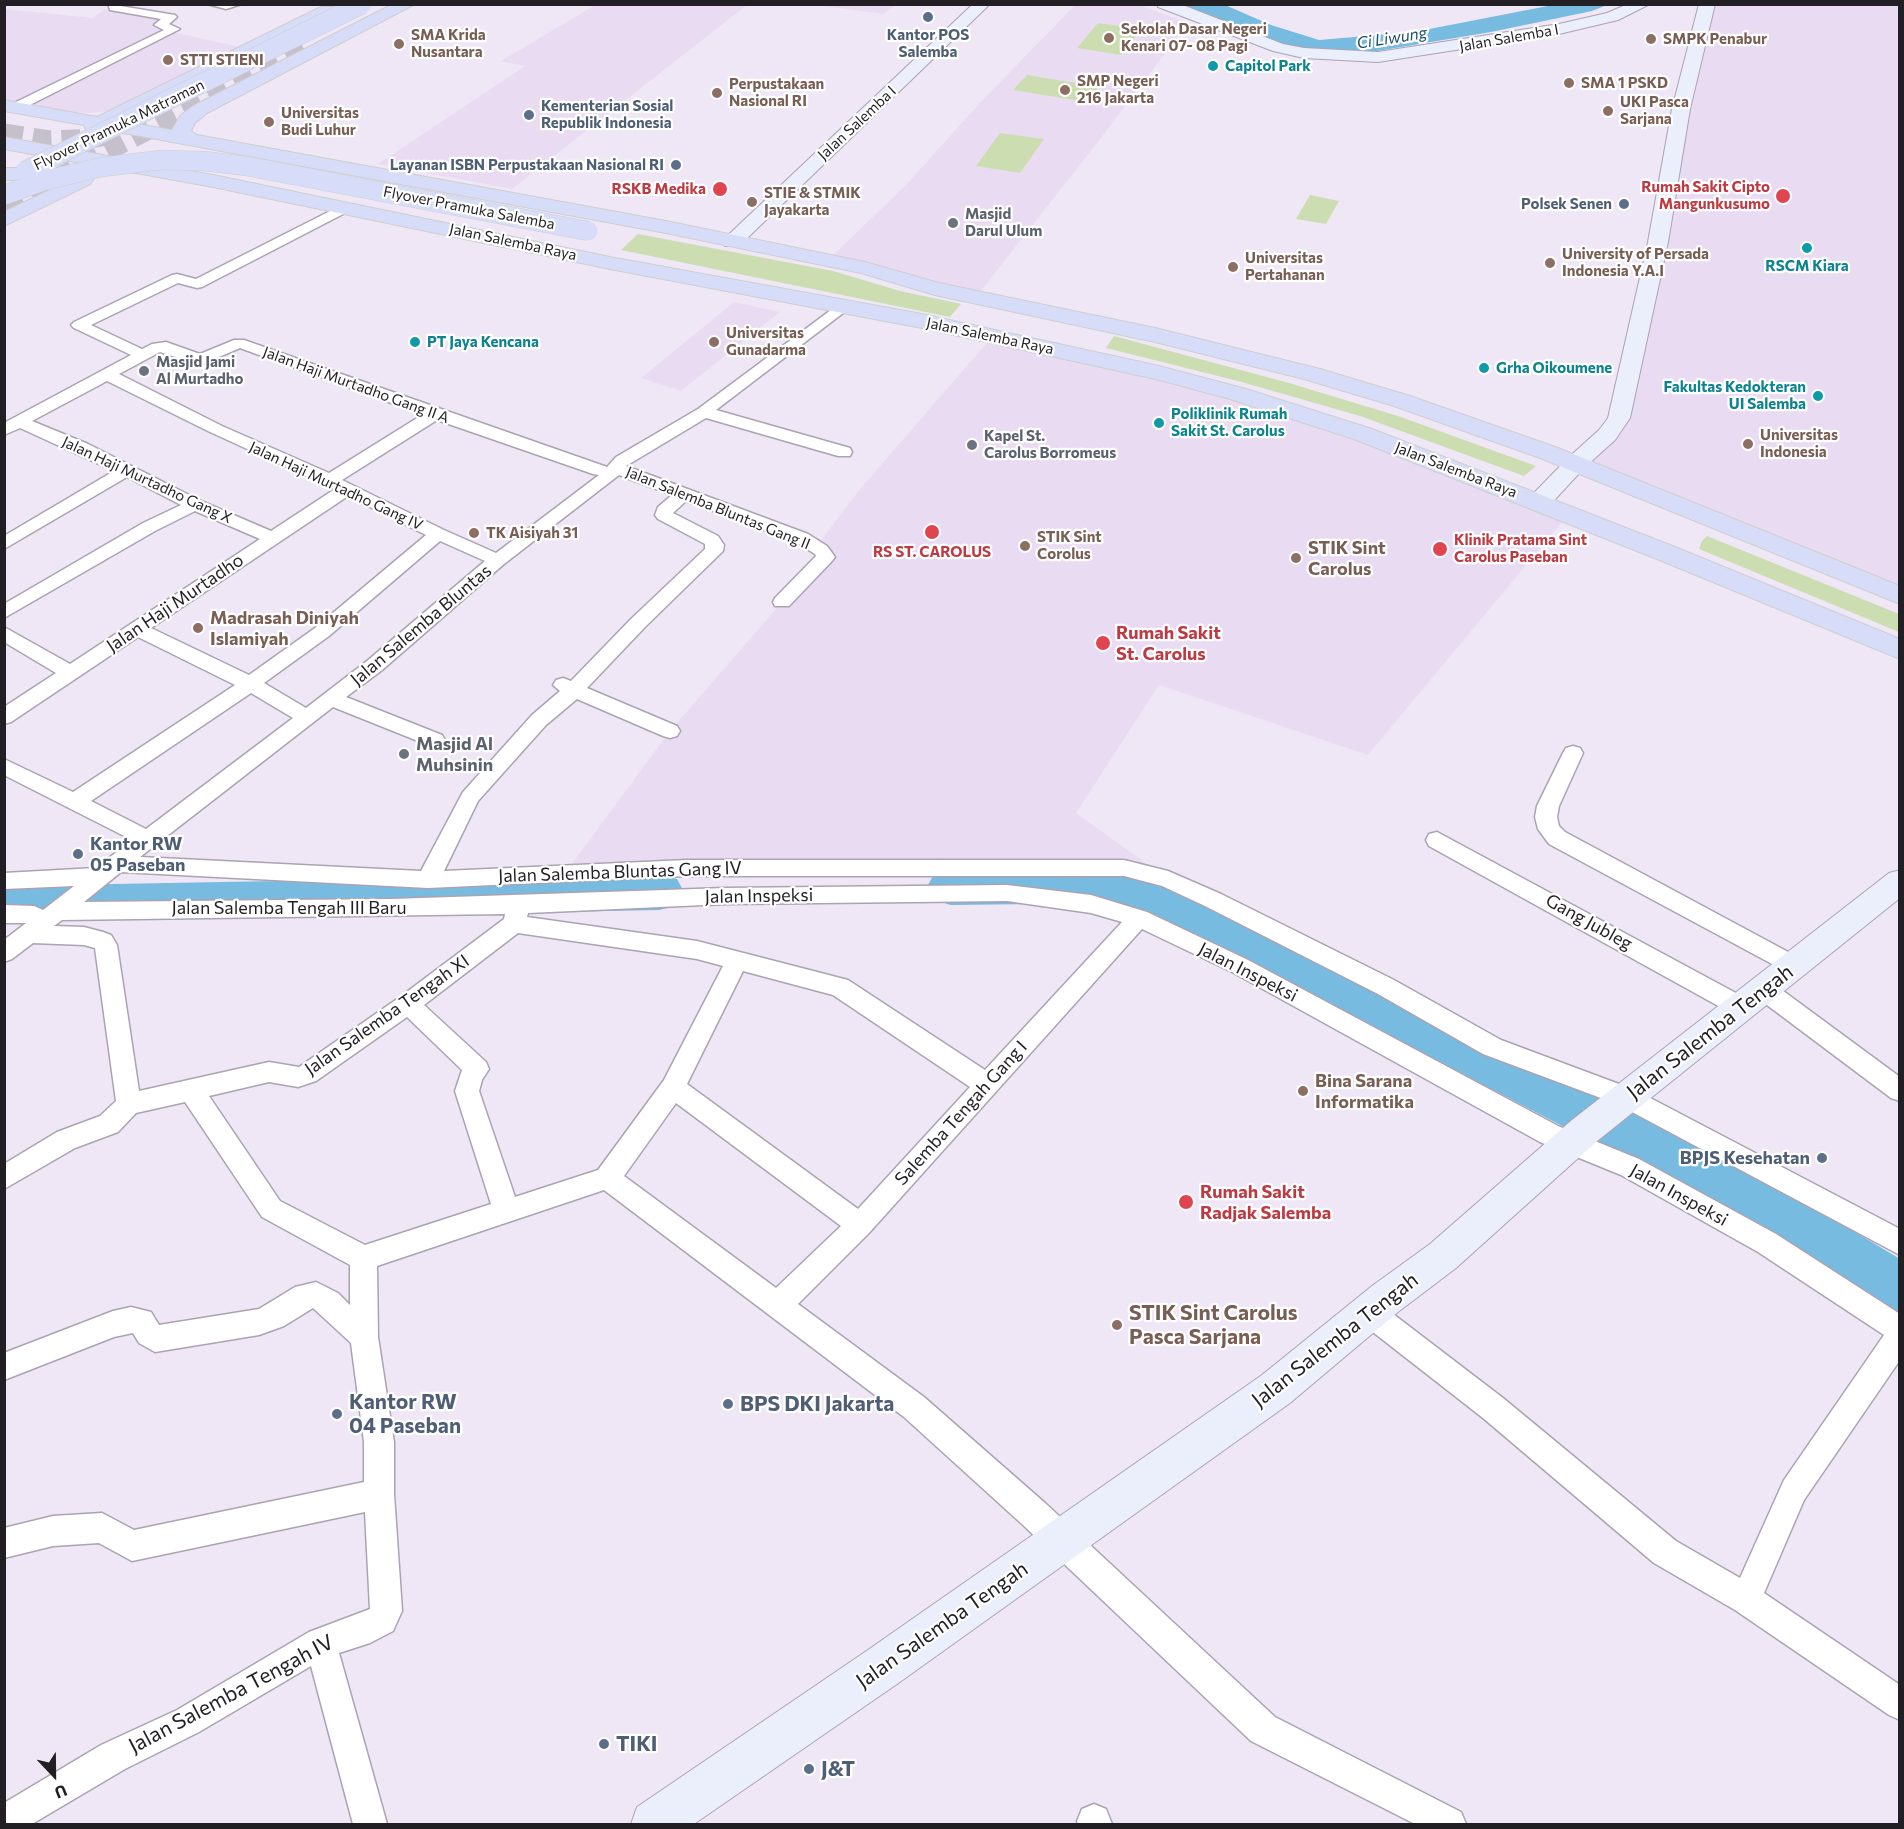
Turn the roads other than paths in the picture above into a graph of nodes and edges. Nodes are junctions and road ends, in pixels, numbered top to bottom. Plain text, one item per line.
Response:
1 (114, 4) edge
2 (212, 4) edge
3 (341, 4) edge
4 (362, 4) edge
5 (393, 4) edge
6 (407, 4) edge
7 (983, 4) edge
8 (1164, 4) edge
9 (1643, 4) edge
10 (1707, 4) edge
11 (231, 5) edge
12 (305, 49) tunnel mouth
13 (148, 103) junction
14 (13, 107) edge
15 (201, 109) junction
16 (93, 125) junction
17 (138, 135) junction
18 (194, 141) junction
19 (4, 143) edge
20 (4, 148) edge
21 (44, 150) junction
22 (86, 157) junction
23 (4, 168) edge
24 (4, 174) edge
25 (83, 180) junction
26 (213, 181) junction
27 (244, 187) junction
28 (11, 192) edge
29 (344, 208) junction
30 (4, 220) edge
31 (732, 242) junction
32 (935, 288) junction
33 (844, 306) junction
34 (141, 354) junction
35 (106, 374) junction
36 (704, 412) junction
37 (436, 413) junction
38 (12, 426) edge
39 (844, 452) dead end
40 (1576, 463) junction
41 (614, 470) junction
42 (126, 471) junction
43 (338, 485) junction
44 (684, 493) junction
45 (1539, 502) junction
46 (195, 505) junction
47 (1736, 528) junction
48 (438, 534) junction
49 (273, 538) junction
50 (4, 544) edge
51 (498, 560) junction
52 (1707, 570) junction
53 (1899, 596) edge
54 (782, 602) dead end
55 (4, 612) edge
56 (137, 629) junction
57 (4, 633) edge
58 (1899, 650) edge
59 (71, 673) junction
60 (250, 684) junction
61 (568, 688) junction
62 (332, 699) junction
63 (4, 717) edge
64 (307, 717) junction
65 (670, 731) dead end
66 (435, 740) dead end
67 (1574, 753) dead end
68 (4, 766) edge
69 (74, 802) junction
70 (148, 839) junction
71 (1437, 840) dead end
72 (103, 875) junction
73 (428, 880) junction
74 (1899, 881) edge
75 (4, 882) edge
76 (4, 914) edge
77 (517, 915) junction
78 (50, 918) junction
79 (1139, 918) junction
80 (4, 953) edge
81 (738, 959) junction
82 (1795, 966) junction
83 (1751, 998) junction
84 (408, 1004) junction
85 (986, 1084) junction
86 (673, 1087) junction
87 (190, 1089) junction
88 (1899, 1091) edge
89 (1622, 1100) junction
90 (129, 1104) junction
91 (1577, 1137) junction
92 (4, 1178) edge
93 (607, 1178) junction
94 (506, 1210) junction
95 (860, 1225) junction
96 (1899, 1243) edge
97 (363, 1258) junction
98 (780, 1304) junction
99 (1370, 1313) junction
100 (1899, 1330) edge
101 (1899, 1335) edge
102 (364, 1337) junction
103 (4, 1367) edge
104 (379, 1494) junction
105 (1062, 1541) junction
106 (4, 1543) edge
107 (1746, 1599) junction
108 (321, 1642) junction
109 (1899, 1704) edge
110 (4, 1822) edge
111 (369, 1824) edge
112 (654, 1824) edge
113 (1449, 1824) edge

1 - 14 street
2 - 11 street
3 - 13 main road
4 - 28 main road, Flyover Pramuka Matraman, bridge
5 - 12 main road
6 - 15 main road
7 - 31 main road, Jalan Salemba I
8 - 9 main road, Jalan Salemba I
10 - 40 main road
13 - 14 main road
13 - 15 main road
13 - 16 main road
13 - 17 main road
14 - 16 main road
15 - 18 main road
16 - 17 main road
16 - 21 main road
17 - 18 main road, Jalan Salemba Raya
17 - 22 main road
17 - 27 main road
18 - 31 main road, Jalan Salemba Raya
19 - 21 main road, Jalan Salemba Raya
20 - 23 main road
21 - 22 main road, Jalan Salemba Raya
21 - 23 main road
22 - 26 main road, Jalan Salemba Raya
22 - 28 main road
24 - 28 main road
25 - 26 main road
25 - 28 main road
25 - 30 main road
26 - 27 main road, Jalan Salemba Raya
27 - 29 main road, Jalan Salemba Raya
28 - 32 main road, Flyover Pramuka Salemba, bridge
29 - 33 main road, Jalan Salemba Raya
29 - 34 street
31 - 32 main road, Jalan Salemba Raya
32 - 40 main road, Jalan Salemba Raya
33 - 36 street, Jalan Salemba Bluntas
33 - 45 main road, Jalan Salemba Raya
34 - 35 street, Jalan Haji Murtadho Gang II A
34 - 37 street, Jalan Haji Murtadho Gang II A
35 - 38 street, Jalan Haji Murtadho Gang II A
35 - 43 street, Jalan Haji Murtadho Gang IV
36 - 39 street
36 - 41 street, Jalan Salemba Bluntas
37 - 41 street, Jalan Haji Murtadho Gang II A
37 - 43 street, Jalan Haji Murtadho
38 - 42 street, Jalan Haji Murtadho Gang X
40 - 45 main road
40 - 47 main road, Jalan Salemba Raya
41 - 44 street, Jalan Salemba Bluntas Gang II
41 - 51 street, Jalan Salemba Bluntas
42 - 46 street, Jalan Haji Murtadho Gang X
42 - 50 street
43 - 48 street, Jalan Haji Murtadho Gang IV
43 - 49 street, Jalan Haji Murtadho
44 - 54 street, Jalan Salemba Bluntas Gang II
44 - 61 street
45 - 52 main road, Jalan Salemba Raya
46 - 49 street, Jalan Haji Murtadho Gang X
46 - 55 street
47 - 52 main road
47 - 53 main road, Jalan Salemba Raya
48 - 51 street, Jalan Haji Murtadho Gang IV
48 - 60 street
49 - 56 street, Jalan Haji Murtadho
51 - 62 street, Jalan Salemba Bluntas
52 - 58 main road, Jalan Salemba Raya
56 - 59 street, Jalan Haji Murtadho
56 - 60 street
57 - 59 street
59 - 63 street, Jalan Haji Murtadho
60 - 64 street
60 - 69 street
61 - 65 street
61 - 73 street
62 - 64 street, Jalan Salemba Bluntas
62 - 66 street
64 - 70 street, Jalan Salemba Bluntas
67 - 82 street
68 - 69 street
69 - 70 street
70 - 72 street, Jalan Salemba Bluntas
71 - 83 street, Gang Jubleg
72 - 73 street, Jalan Salemba Bluntas Gang IV
72 - 75 street
72 - 78 street, Jalan Salemba Bluntas
73 - 89 street, Jalan Salemba Bluntas Gang IV
74 - 82 main road, Jalan Salemba Tengah
76 - 78 street
77 - 78 street, Jalan Salemba Tengah III Baru
77 - 79 street, Jalan Inspeksi
77 - 81 street
77 - 84 street, Jalan Salemba Tengah XI
78 - 80 street, Jalan Salemba Bluntas
78 - 90 street
79 - 85 street, Salemba Tengah Gang I
79 - 91 street, Jalan Inspeksi
81 - 85 street
81 - 86 street
82 - 83 main road, Jalan Salemba Tengah
83 - 88 street, Gang Jubleg
83 - 89 main road, Jalan Salemba Tengah
84 - 87 street, Jalan Salemba Tengah XI
84 - 94 street
85 - 95 street, Salemba Tengah Gang I
86 - 93 street
86 - 95 street
87 - 90 street, Jalan Salemba Tengah XI
87 - 97 street
89 - 91 main road, Jalan Salemba Tengah
89 - 96 street
90 - 92 street, Jalan Salemba Tengah XI
91 - 99 main road, Jalan Salemba Tengah
91 - 100 street, Jalan Inspeksi
93 - 94 street
93 - 98 street
94 - 97 street
95 - 98 street, Salemba Tengah Gang I
97 - 102 street
98 - 105 street
99 - 105 main road, Jalan Salemba Tengah
99 - 107 street
101 - 107 street
102 - 103 street
102 - 104 street
104 - 106 street
104 - 108 street, Jalan Salemba Tengah IV
105 - 112 main road, Jalan Salemba Tengah
105 - 113 street
107 - 109 street
108 - 110 street, Jalan Salemba Tengah IV
108 - 111 street

